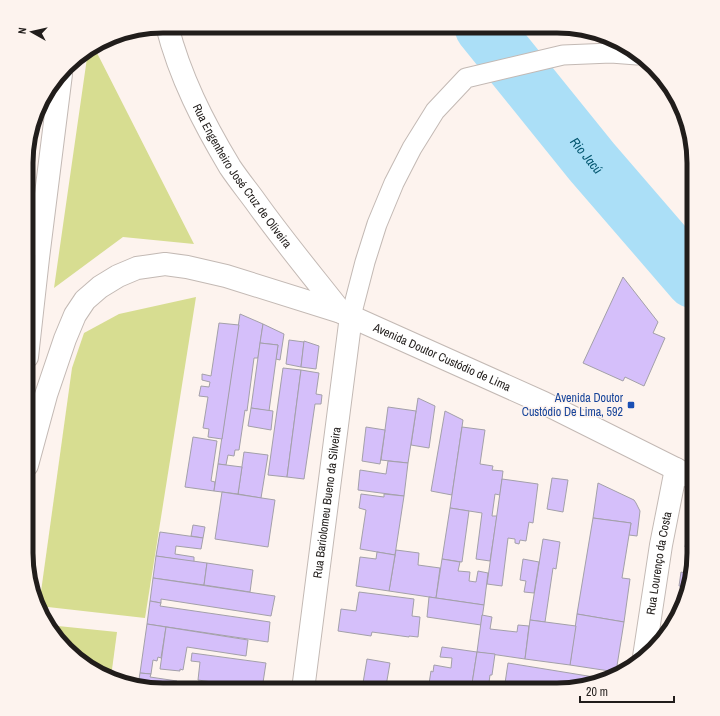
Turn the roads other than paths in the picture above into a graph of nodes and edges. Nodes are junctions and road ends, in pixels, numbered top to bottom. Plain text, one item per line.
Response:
1 (169, 33) edge
2 (628, 54) edge
3 (61, 83) edge
4 (33, 302) edge
5 (346, 314) junction
6 (33, 443) edge
7 (685, 474) edge
8 (645, 649) edge
9 (304, 683) edge

1 - 5 main road, Rua Engenheiro José Cruz de Oliveira
2 - 5 lane
3 - 4 main road
5 - 6 main road, Avenida Doutor Custódio de Lima
5 - 7 main road, Avenida Doutor Custódio de Lima
5 - 9 main road, Rua Bariolomeu Bueno da Silveira
7 - 8 main road, Rua Lourenço da Costa

